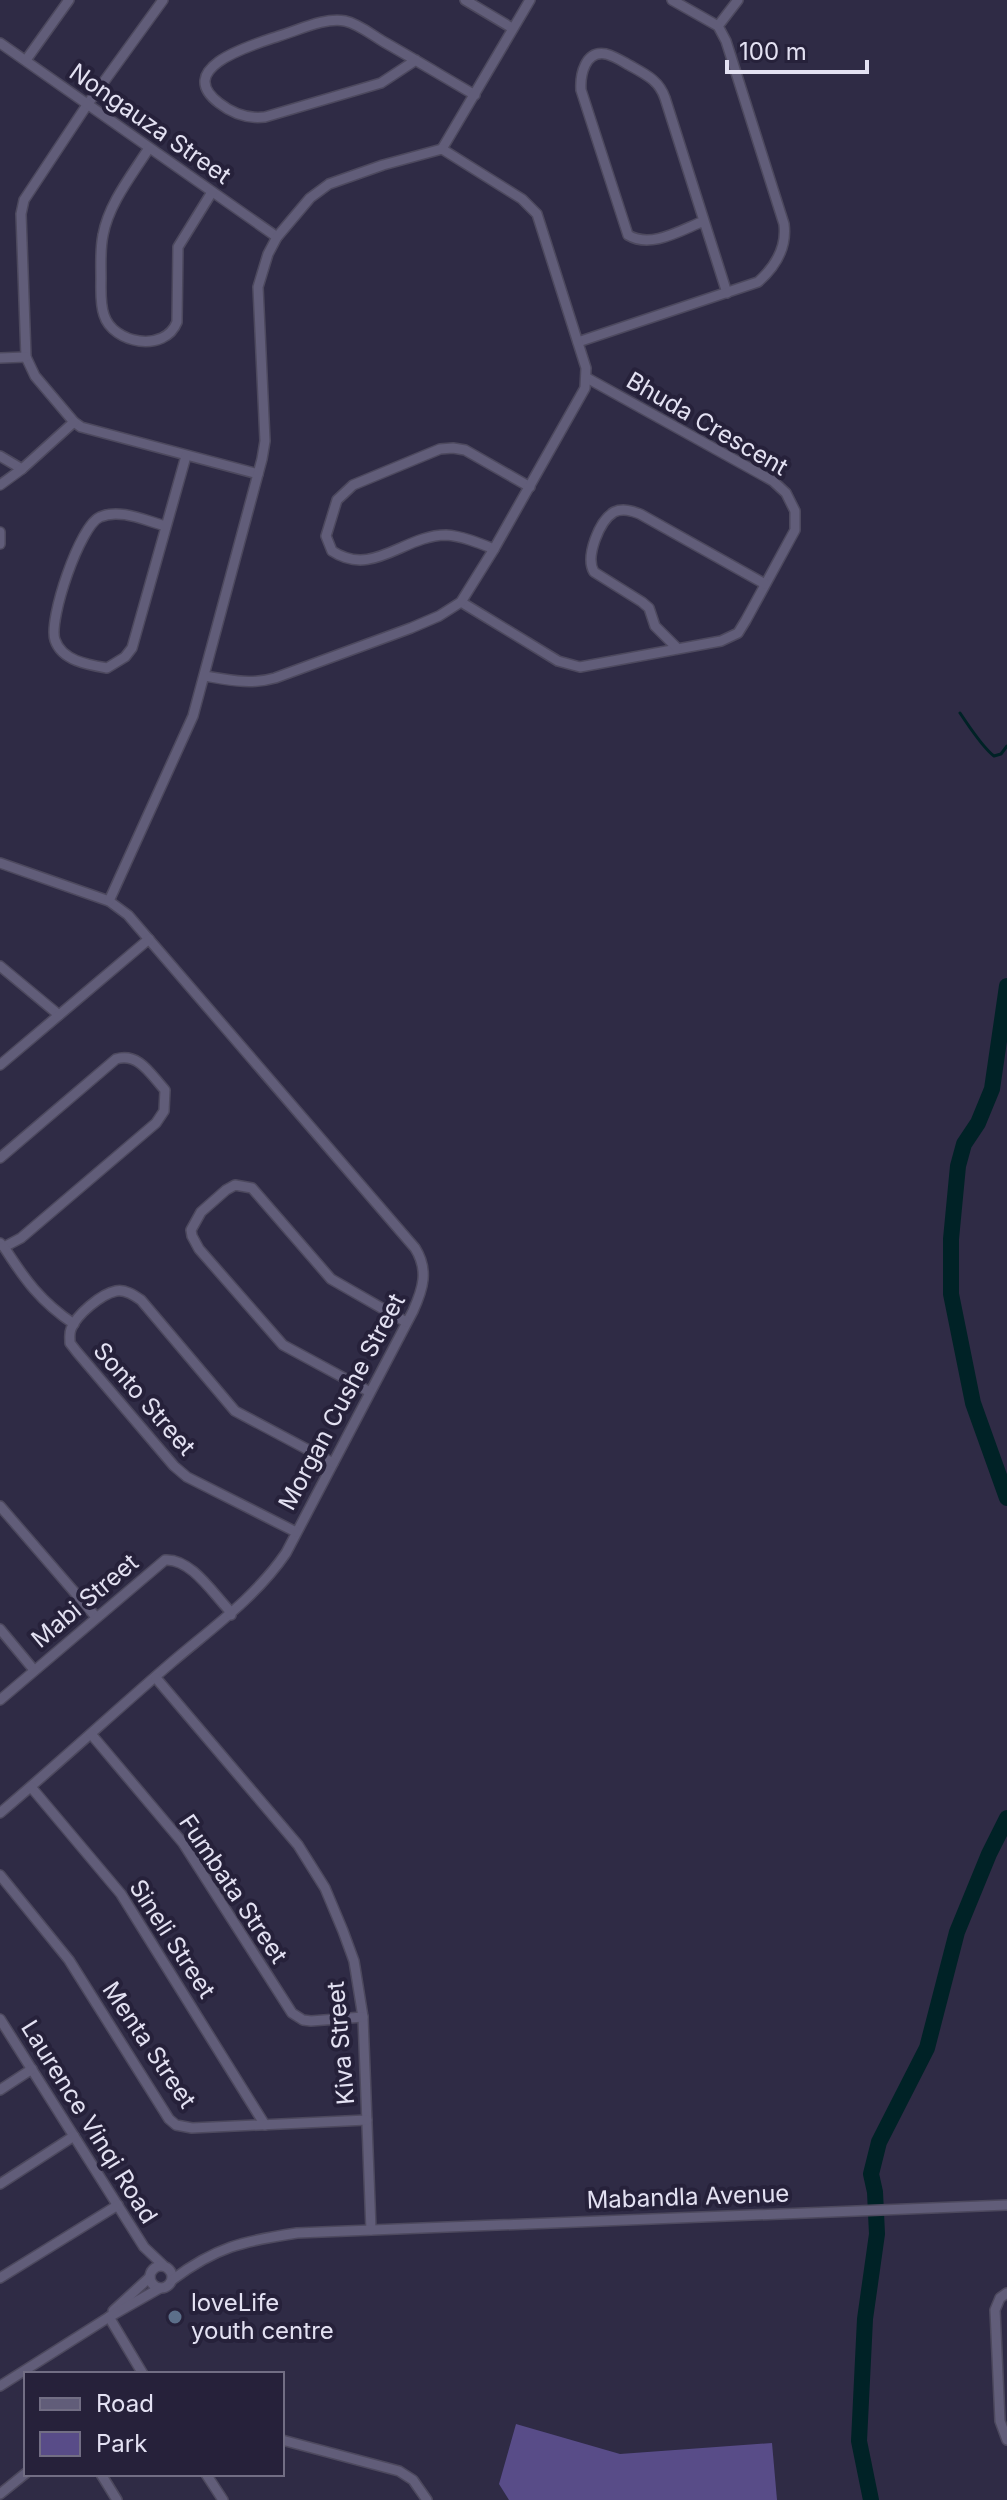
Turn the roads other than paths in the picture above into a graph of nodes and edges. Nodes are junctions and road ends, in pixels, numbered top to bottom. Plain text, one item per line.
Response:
1 (69, 0) edge
2 (163, 0) edge
3 (465, 0) edge
4 (530, 0) edge
5 (672, 0) edge
6 (738, 0) edge
7 (718, 26) junction
8 (512, 28) junction
9 (0, 43) edge
10 (26, 60) junction
11 (416, 60) junction
12 (475, 95) junction
13 (87, 105) junction
14 (149, 148) junction
15 (442, 149) junction
16 (212, 192) junction
17 (704, 221) junction
18 (277, 237) junction
19 (727, 293) junction
20 (578, 342) junction
21 (26, 357) junction
22 (0, 358) edge
23 (587, 378) junction
24 (74, 422) junction
25 (0, 456) edge
26 (186, 456) junction
27 (22, 469) junction
28 (258, 474) junction
29 (0, 485) edge
30 (530, 487) junction
31 (166, 526) junction
32 (0, 532) edge
33 (0, 544) edge
34 (494, 549) junction
35 (765, 584) junction
36 (461, 602) junction
37 (677, 648) junction
38 (205, 676) junction
39 (0, 863) edge
40 (109, 901) junction
41 (149, 939) junction
42 (0, 966) edge
43 (59, 1015) junction
44 (0, 1065) edge
45 (0, 1158) edge
46 (2, 1245) edge
47 (406, 1322) junction
48 (74, 1324) junction
49 (370, 1392) junction
50 (333, 1463) junction
51 (0, 1506) edge
52 (296, 1532) junction
53 (231, 1615) junction
54 (96, 1617) junction
55 (0, 1629) edge
56 (34, 1670) junction
57 (156, 1678) junction
58 (0, 1700) edge
59 (91, 1734) junction
60 (31, 1787) junction
61 (0, 1813) edge
62 (0, 1875) edge
63 (363, 2017) junction
64 (0, 2019) edge
65 (32, 2069) junction
66 (0, 2090) edge
67 (367, 2120) junction
68 (265, 2125) junction
69 (74, 2136) junction
70 (0, 2184) edge
71 (118, 2205) junction
72 (1007, 2205) edge
73 (371, 2230) junction
74 (144, 2247) junction
75 (196, 2262) junction
76 (165, 2267) junction
77 (151, 2274) junction
78 (0, 2278) edge
79 (172, 2280) junction
80 (160, 2288) junction
81 (1007, 2293) edge
82 (111, 2320) junction
83 (36, 2370) edge
84 (142, 2372) edge
85 (24, 2375) edge
86 (0, 2386) edge
87 (1007, 2440) edge
88 (284, 2441) edge
89 (24, 2475) edge
90 (102, 2476) edge
91 (207, 2476) edge
92 (0, 2494) edge
93 (117, 2500) edge
94 (223, 2500) edge
95 (427, 2500) edge

1 - 10 street
2 - 13 street
3 - 8 street
4 - 8 street
5 - 7 street
6 - 7 street
7 - 19 street
8 - 12 street
9 - 10 street, Nongauza Street
10 - 13 street, Nongauza Street
11 - 11 street
11 - 12 street
12 - 15 street
13 - 14 street, Nongauza Street
13 - 21 street
14 - 16 street, Nongauza Street
14 - 16 street
15 - 18 street
15 - 20 street
16 - 18 street, Nongauza Street
17 - 17 street
17 - 19 street
18 - 28 street
19 - 20 street
20 - 23 street
21 - 22 street
21 - 24 street
23 - 30 street
23 - 35 street, Bhuda Crescent
24 - 26 street
24 - 27 street
25 - 27 street
26 - 28 street
26 - 31 street
27 - 29 street
28 - 38 street
30 - 34 street
30 - 34 street
31 - 31 street
32 - 33 street
34 - 36 street
35 - 37 street, Bhuda Crescent
35 - 37 street
36 - 37 street, Bhuda Crescent
36 - 38 street
38 - 40 street
39 - 40 street
40 - 41 street, Morgan Cushe Street
41 - 43 street
41 - 47 street, Morgan Cushe Street
42 - 43 street
43 - 44 street
45 - 46 street
46 - 48 street
47 - 49 street, Morgan Cushe Street
47 - 49 street
48 - 50 street, Sonto Street
48 - 52 street, Sonto Street
49 - 50 street, Morgan Cushe Street
50 - 52 street, Morgan Cushe Street
51 - 54 street
52 - 53 street, Morgan Cushe Street
53 - 54 street, Mabi Street
53 - 57 street, Morgan Cushe Street
54 - 56 street, Mabi Street
55 - 56 street
56 - 58 street, Mabi Street
57 - 59 street, Morgan Cushe Street
57 - 63 street, Kiva Street
59 - 60 street, Morgan Cushe Street
59 - 63 street, Fumbata Street
60 - 61 street, Morgan Cushe Street
60 - 68 street, Sineli Street
62 - 68 street, Menta Street
63 - 67 street, Kiva Street
64 - 65 street, Laurence Vinqi Road
65 - 66 street
65 - 69 street, Laurence Vinqi Road
67 - 68 street, Menta Street
67 - 73 street, Kiva Street
69 - 70 street
69 - 71 street, Laurence Vinqi Road
71 - 74 street, Laurence Vinqi Road
71 - 78 street
72 - 73 street, Mabandla Avenue
73 - 75 street, Mabandla Avenue
74 - 76 street, Laurence Vinqi Road
74 - 77 street, Laurence Vinqi Road
75 - 76 street
75 - 79 street
76 - 77 street
76 - 79 street
77 - 80 street
77 - 82 street
79 - 80 street
80 - 82 street
81 - 87 street
82 - 83 street
82 - 84 street
85 - 86 street
88 - 95 street
89 - 92 street
90 - 93 street
91 - 94 street

